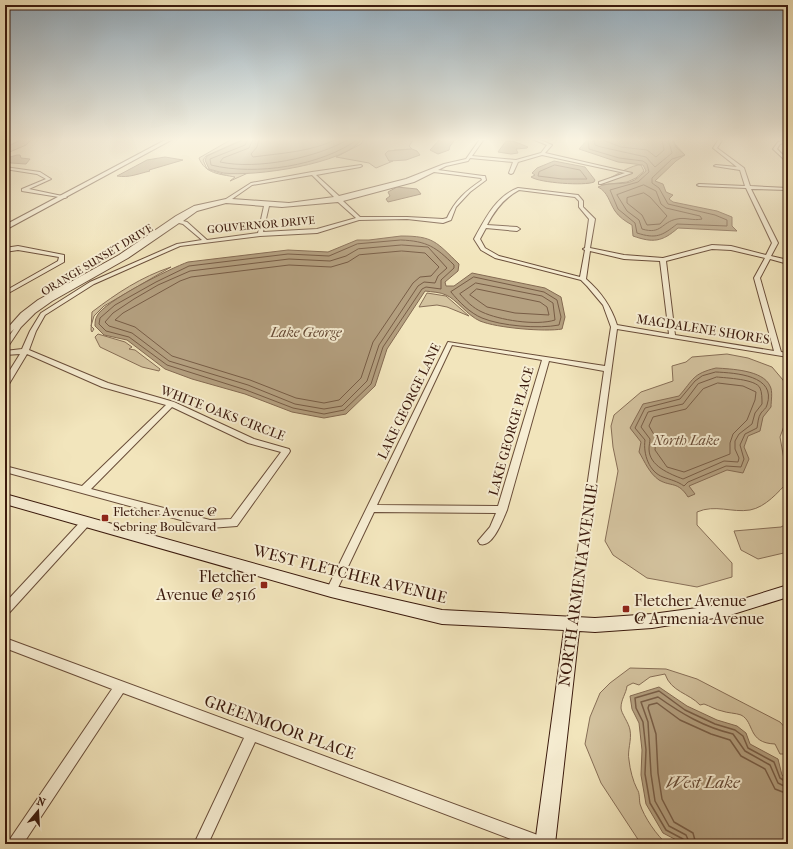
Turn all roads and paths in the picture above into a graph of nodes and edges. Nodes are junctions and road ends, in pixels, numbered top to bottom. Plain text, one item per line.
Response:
1 (48, 179) edge
2 (97, 179) edge
3 (281, 179) edge
4 (318, 179) edge
5 (411, 179) edge
6 (484, 179) edge
7 (610, 179) edge
8 (745, 179) edge
9 (601, 183) dead end
10 (699, 185) dead end
11 (748, 188) junction
12 (788, 188) edge
13 (333, 193) junction
14 (65, 196) junction
15 (233, 196) junction
16 (339, 199) junction
17 (226, 201) junction
18 (267, 204) junction
19 (359, 219) junction
20 (176, 220) junction
21 (484, 226) junction
22 (5, 228) edge
23 (517, 229) dead end
24 (260, 234) junction
25 (205, 240) junction
26 (5, 250) edge
27 (586, 250) junction
28 (769, 256) junction
29 (663, 260) junction
30 (788, 262) edge
31 (80, 279) junction
32 (583, 279) junction
33 (92, 283) junction
34 (5, 293) edge
35 (614, 327) junction
36 (5, 335) edge
37 (672, 335) junction
38 (5, 347) edge
39 (26, 351) junction
40 (5, 353) edge
41 (778, 353) junction
42 (788, 354) edge
43 (546, 359) junction
44 (608, 369) junction
45 (5, 384) edge
46 (171, 404) junction
47 (5, 469) edge
48 (84, 490) junction
49 (5, 499) edge
50 (370, 508) junction
51 (502, 510) junction
52 (86, 522) junction
53 (482, 541) dead end
54 (331, 591) junction
55 (788, 591) edge
56 (5, 610) edge
57 (572, 624) junction
58 (5, 643) edge
59 (121, 686) junction
60 (252, 734) junction
61 (15, 844) edge
62 (201, 844) edge
63 (544, 844) edge

1 - 14 street
2 - 14 street
3 - 15 street
4 - 13 street
5 - 16 street, ORANGE SUNSET DRIVE
6 - 19 street, GOUVERNOR DRIVE
7 - 9 street
8 - 11 street
10 - 11 street
11 - 12 street
11 - 28 street
13 - 15 street
13 - 16 street
14 - 22 street
15 - 17 street
16 - 18 street, ORANGE SUNSET DRIVE
16 - 19 street
17 - 18 street, ORANGE SUNSET DRIVE
17 - 20 street, ORANGE SUNSET DRIVE
18 - 24 street
19 - 24 street, GOUVERNOR DRIVE
20 - 25 street
20 - 31 street, ORANGE SUNSET DRIVE
21 - 23 street
21 - 27 street
21 - 32 street
24 - 25 street, GOUVERNOR DRIVE
25 - 33 street, GOUVERNOR DRIVE
26 - 34 street
27 - 29 street
27 - 32 street
28 - 29 street
28 - 30 street
28 - 41 street
29 - 37 street
31 - 33 street
31 - 36 street, ORANGE SUNSET DRIVE
31 - 38 street, ORANGE SUNSET DRIVE
32 - 35 street
33 - 39 street, GOUVERNOR DRIVE
35 - 37 street, MAGDALENE SHORES
35 - 44 street, NORTH ARMENIA AVENUE
37 - 41 street, MAGDALENE SHORES
39 - 40 street
39 - 45 street, GOUVERNOR DRIVE
39 - 46 street, WHITE OAKS CIRCLE
41 - 42 street, MAGDALENE SHORES
43 - 44 street, LAKE GEORGE LANE
43 - 50 street, LAKE GEORGE LANE
43 - 51 street, LAKE GEORGE PLACE
44 - 57 street, NORTH ARMENIA AVENUE
46 - 48 street
46 - 48 street, WHITE OAKS CIRCLE
47 - 48 street, WHITE OAKS CIRCLE
49 - 52 main road, WEST FLETCHER AVENUE
50 - 51 street, LAKE GEORGE PLACE
50 - 54 street, LAKE GEORGE LANE
51 - 53 street, LAKE GEORGE PLACE
52 - 54 main road, WEST FLETCHER AVENUE
52 - 56 street
54 - 57 main road, WEST FLETCHER AVENUE
55 - 57 main road, WEST FLETCHER AVENUE
57 - 63 main road, NORTH ARMENIA AVENUE
58 - 59 street, GREENMOOR PLACE
59 - 60 street, GREENMOOR PLACE
59 - 61 street
60 - 62 street
60 - 63 street, GREENMOOR PLACE

